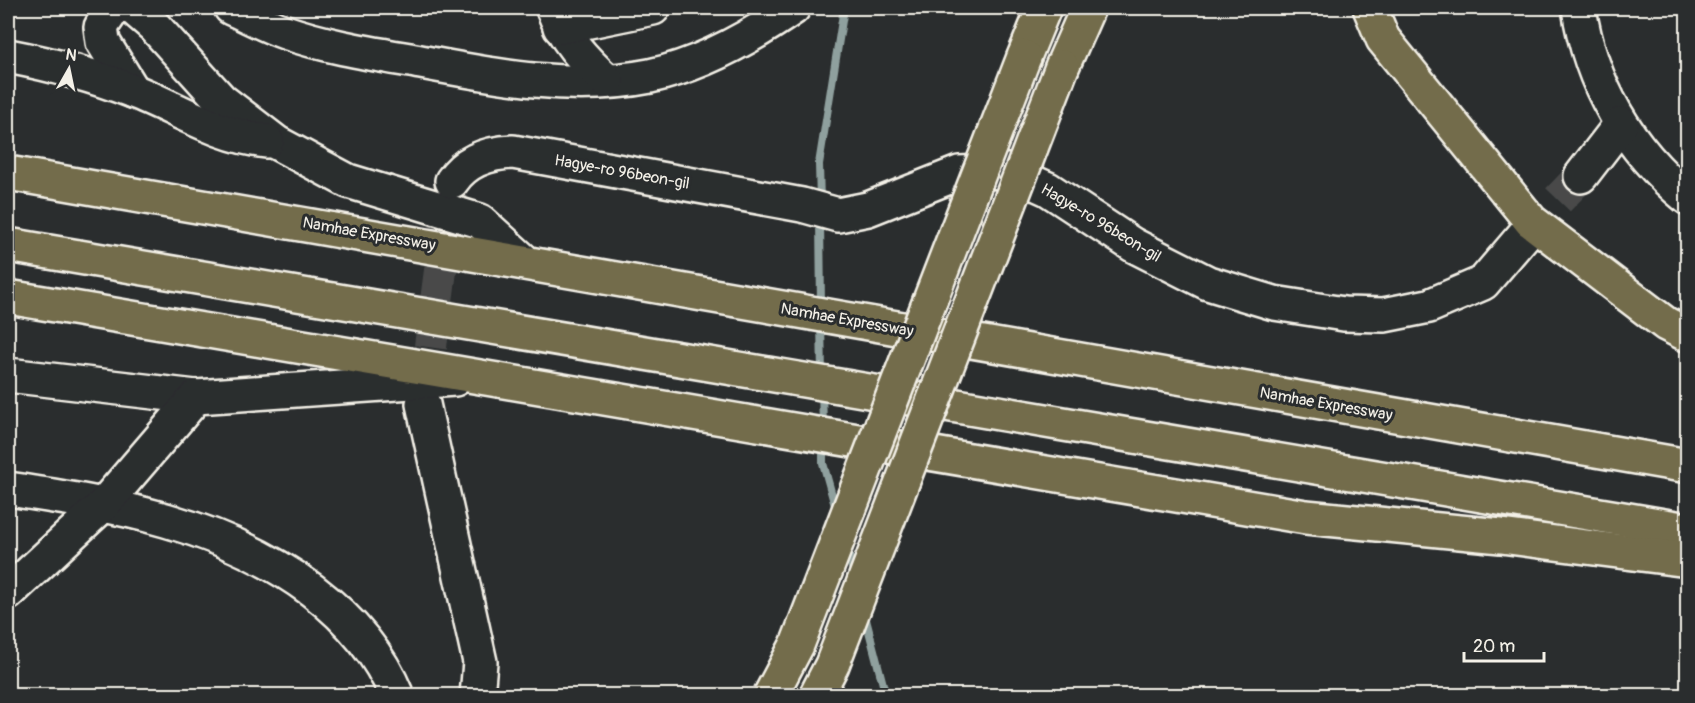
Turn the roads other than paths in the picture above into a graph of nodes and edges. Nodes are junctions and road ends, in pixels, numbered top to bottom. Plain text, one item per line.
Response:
1 (114, 8) edge
2 (133, 8) edge
3 (231, 8) edge
4 (653, 8) edge
5 (793, 8) edge
6 (1044, 8) edge
7 (1088, 8) edge
8 (1370, 8) edge
9 (1579, 8) edge
10 (611, 12) edge
11 (556, 17) edge
12 (8, 56) edge
13 (607, 81) junction
14 (133, 91) junction
15 (1621, 124) junction
16 (277, 143) junction
17 (8, 173) edge
18 (1581, 176) tunnel mouth
19 (452, 181) tunnel mouth
20 (1688, 198) edge
21 (1524, 235) tunnel mouth
22 (8, 245) edge
23 (524, 261) junction
24 (8, 297) edge
25 (1688, 335) edge
26 (8, 375) edge
27 (485, 377) junction
28 (196, 398) junction
29 (423, 404) tunnel mouth
30 (1688, 466) edge
31 (8, 489) edge
32 (105, 503) junction
33 (1688, 530) edge
34 (1688, 560) edge
35 (9, 589) edge
36 (397, 696) edge
37 (477, 696) edge
38 (770, 696) edge
39 (816, 696) edge

1 - 14 street
2 - 16 street
3 - 13 street
4 - 10 street
5 - 13 street
6 - 38 highway, bridge
7 - 39 highway, bridge
8 - 25 highway
9 - 15 street
10 - 11 street
11 - 13 street
12 - 14 street
14 - 16 street
15 - 18 street
15 - 20 street
16 - 23 street
17 - 23 highway, Namhae Expressway
19 - 21 street, Hagye-ro 96beon-gil
22 - 33 highway
23 - 30 highway, Namhae Expressway
24 - 27 highway
26 - 28 street
27 - 28 street
27 - 34 highway
28 - 32 street
29 - 37 street
31 - 32 street
32 - 35 street
32 - 36 street

